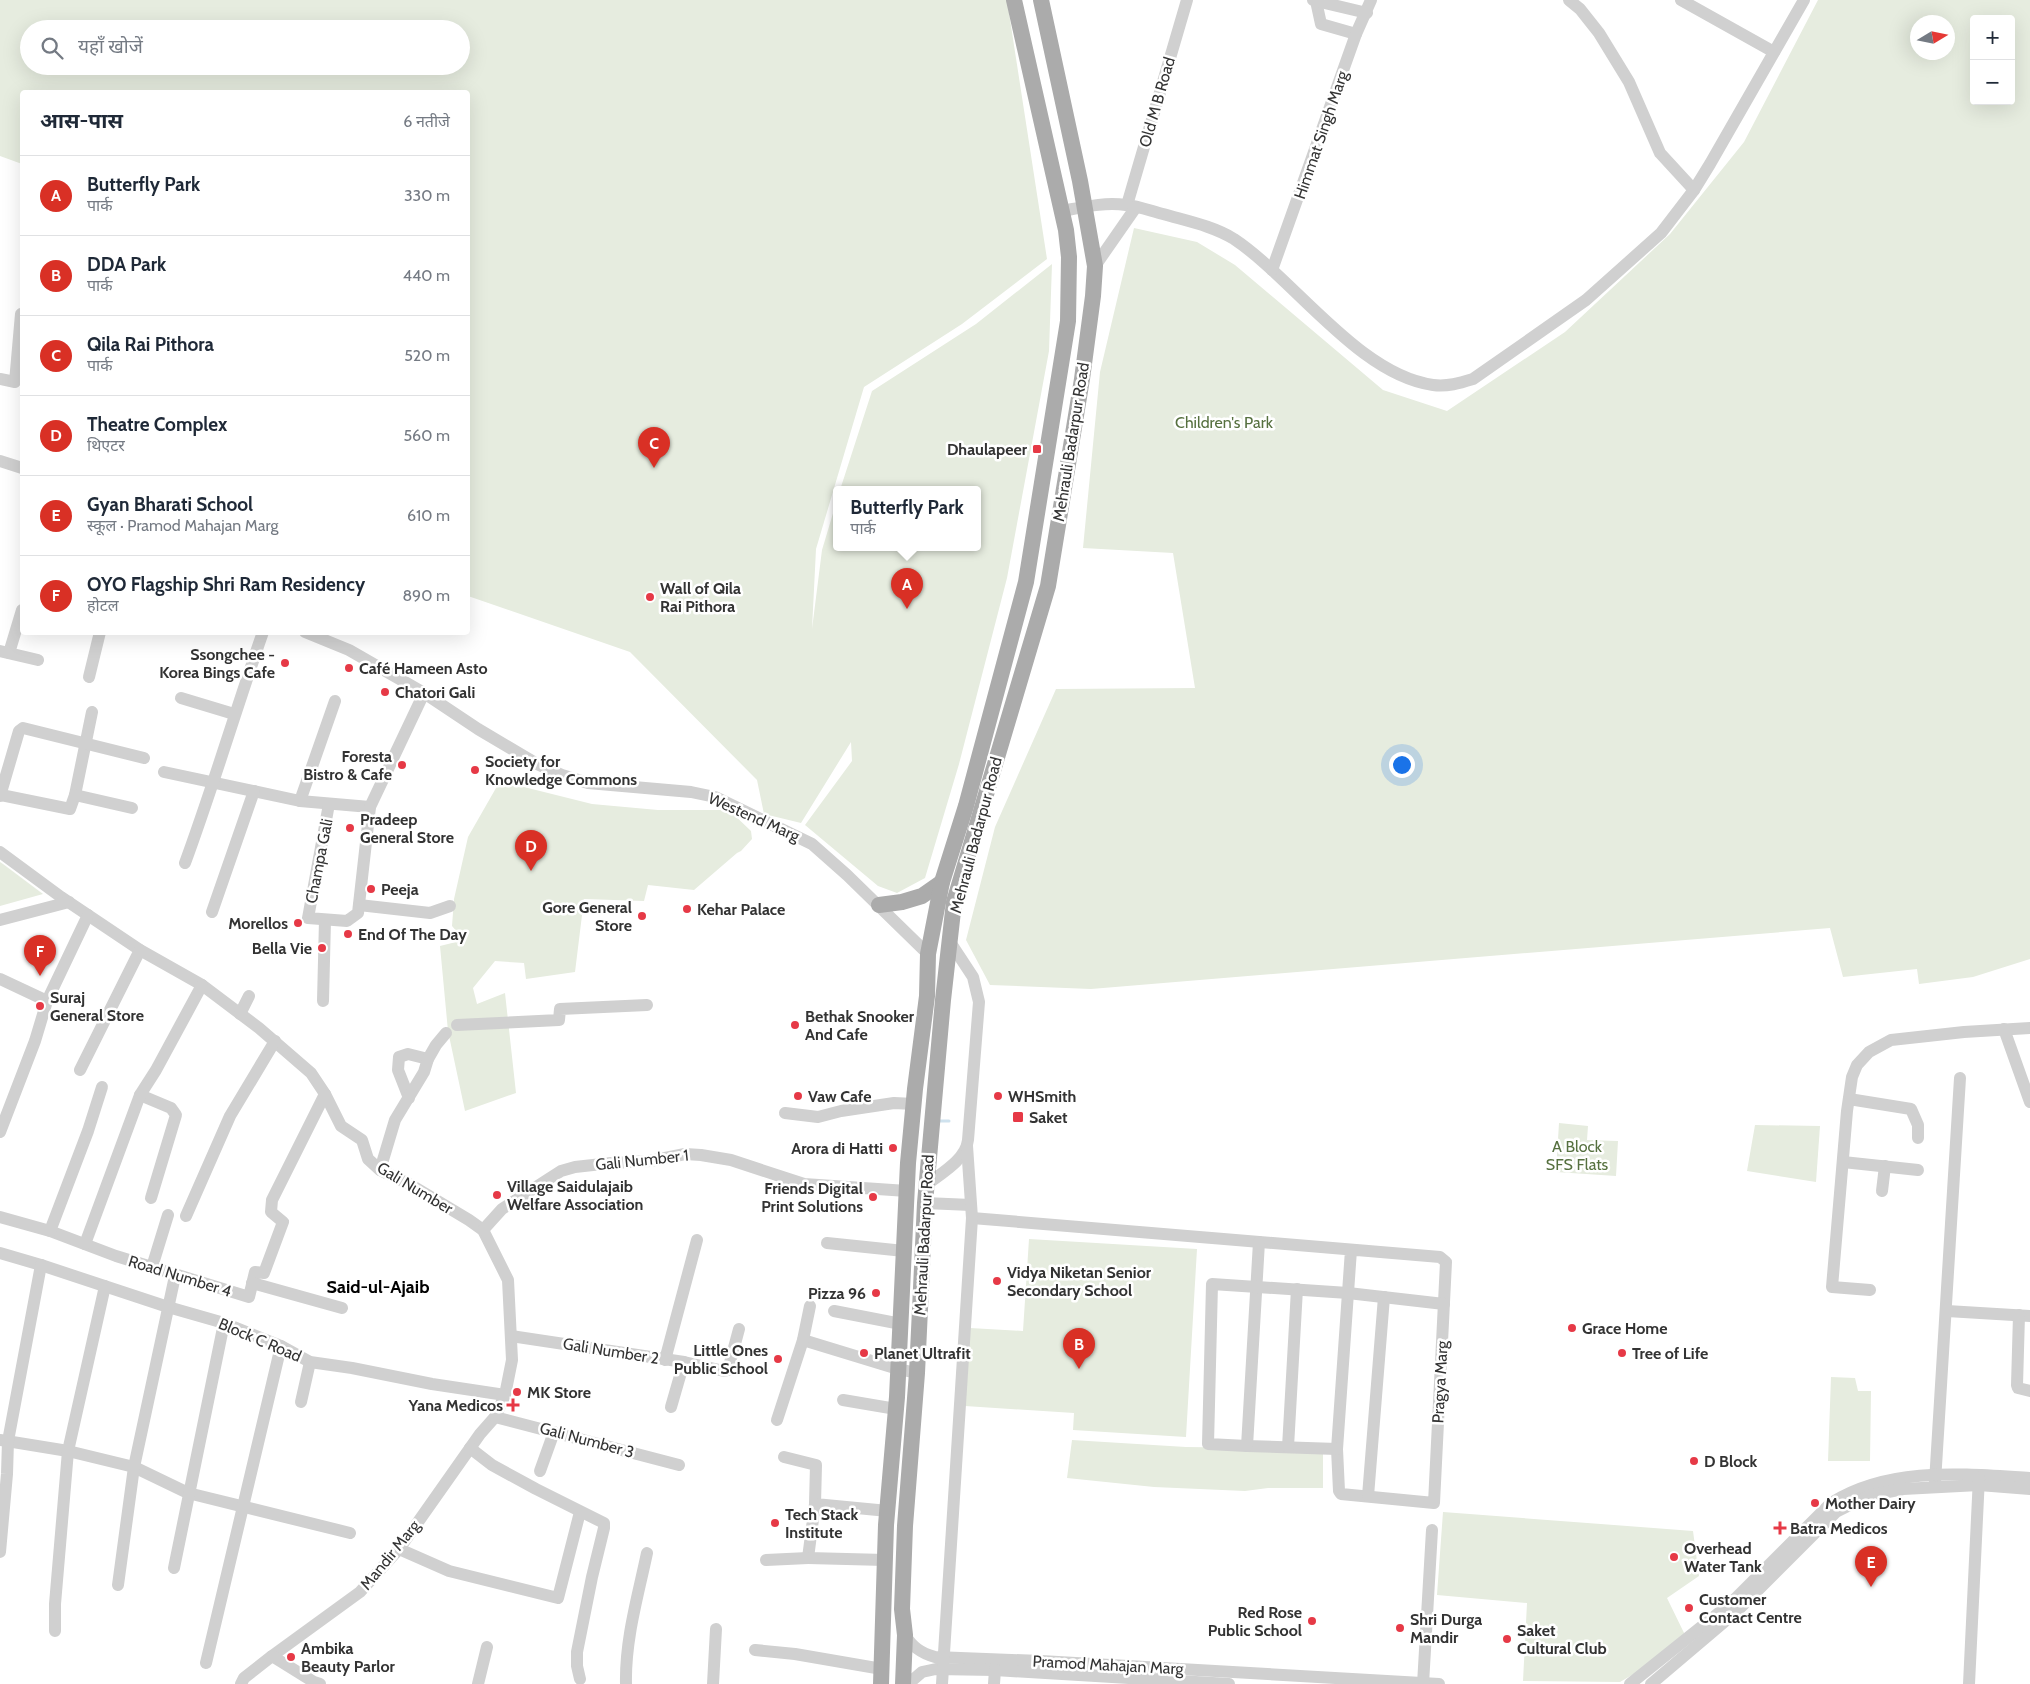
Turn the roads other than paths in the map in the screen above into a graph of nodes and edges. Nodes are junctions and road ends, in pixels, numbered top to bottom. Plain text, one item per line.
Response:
1 (1014, 0) edge
2 (1042, 0) edge
3 (1187, 0) edge
4 (1315, 0) edge
5 (1371, 0) edge
6 (1569, 0) edge
7 (1681, 0) edge
8 (1804, 0) edge
9 (1367, 13) junction
10 (1356, 34) junction
11 (1774, 52) junction
12 (1694, 190) junction
13 (1131, 206) junction
14 (1084, 207) junction
15 (1062, 210) junction
16 (1095, 266) junction
17 (1272, 270) junction
18 (20, 333) edge
19 (0, 379) edge
20 (0, 460) edge
21 (20, 467) edge
22 (20, 615) edge
23 (99, 635) edge
24 (262, 635) edge
25 (312, 635) edge
26 (5, 652) edge
27 (38, 660) dead end
28 (89, 677) dead end
29 (424, 693) junction
30 (180, 698) dead end
31 (335, 701) dead end
32 (92, 712) dead end
33 (234, 714) junction
34 (86, 743) junction
35 (144, 758) dead end
36 (164, 772) dead end
37 (214, 783) junction
38 (254, 791) junction
39 (75, 795) junction
40 (0, 796) edge
41 (300, 801) junction
42 (329, 804) junction
43 (370, 807) junction
44 (132, 808) dead end
45 (0, 852) edge
46 (185, 863) dead end
47 (942, 882) junction
48 (69, 902) junction
49 (359, 905) junction
50 (879, 905) junction
51 (450, 906) dead end
52 (212, 912) dead end
53 (88, 914) junction
54 (0, 920) edge
55 (325, 920) junction
56 (950, 942) junction
57 (140, 950) junction
58 (928, 954) junction
59 (0, 980) edge
60 (202, 985) junction
61 (249, 996) dead end
62 (47, 1001) junction
63 (323, 1001) dead end
64 (647, 1005) dead end
65 (240, 1014) junction
66 (457, 1025) dead end
67 (2030, 1028) edge
68 (2004, 1029) junction
69 (446, 1033) dead end
70 (275, 1041) junction
71 (428, 1059) junction
72 (80, 1070) dead end
73 (1960, 1078) dead end
74 (102, 1087) dead end
75 (140, 1094) junction
76 (325, 1094) junction
77 (408, 1098) junction
78 (1849, 1099) junction
79 (2030, 1102) edge
80 (914, 1104) junction
81 (785, 1113) dead end
82 (0, 1132) edge
83 (1918, 1138) dead end
84 (967, 1146) junction
85 (1842, 1162) junction
86 (1885, 1166) junction
87 (380, 1170) junction
88 (1918, 1170) dead end
89 (926, 1185) junction
90 (1882, 1190) dead end
91 (907, 1191) junction
92 (151, 1198) dead end
93 (925, 1203) junction
94 (971, 1212) junction
95 (168, 1215) dead end
96 (186, 1216) dead end
97 (0, 1217) edge
98 (483, 1230) junction
99 (50, 1231) junction
100 (697, 1240) dead end
101 (1259, 1242) junction
102 (827, 1243) dead end
103 (85, 1244) junction
104 (1351, 1250) junction
105 (904, 1251) junction
106 (0, 1253) edge
107 (41, 1265) junction
108 (152, 1267) junction
109 (176, 1276) junction
110 (252, 1283) junction
111 (104, 1286) junction
112 (1255, 1286) junction
113 (1297, 1289) junction
114 (1870, 1290) dead end
115 (1348, 1293) junction
116 (1384, 1297) junction
117 (1444, 1304) junction
118 (810, 1306) dead end
119 (168, 1307) junction
120 (342, 1308) dead end
121 (834, 1311) dead end
122 (1947, 1312) junction
123 (2025, 1316) edge
124 (224, 1323) junction
125 (901, 1324) junction
126 (739, 1329) dead end
127 (511, 1336) junction
128 (803, 1340) junction
129 (2024, 1345) edge
130 (280, 1346) junction
131 (665, 1360) junction
132 (310, 1362) junction
133 (684, 1362) junction
134 (898, 1369) junction
135 (916, 1373) junction
136 (2030, 1391) edge
137 (505, 1395) junction
138 (843, 1400) dead end
139 (301, 1402) dead end
140 (671, 1407) dead end
141 (896, 1409) junction
142 (495, 1417) junction
143 (777, 1420) dead end
144 (554, 1432) junction
145 (4, 1441) edge
146 (1247, 1446) junction
147 (1288, 1447) junction
148 (470, 1448) junction
149 (1337, 1449) junction
150 (68, 1451) junction
151 (784, 1457) dead end
152 (679, 1465) dead end
153 (134, 1467) junction
154 (540, 1471) dead end
155 (2030, 1478) edge
156 (1979, 1480) junction
157 (1915, 1481) junction
158 (1935, 1481) junction
159 (2030, 1489) edge
160 (188, 1493) junction
161 (1368, 1496) junction
162 (815, 1504) junction
163 (242, 1507) junction
164 (888, 1511) junction
165 (580, 1512) junction
166 (1432, 1530) dead end
167 (350, 1533) dead end
168 (398, 1549) junction
169 (0, 1552) edge
170 (647, 1553) dead end
171 (808, 1558) junction
172 (766, 1560) dead end
173 (885, 1560) junction
174 (174, 1568) dead end
175 (118, 1585) dead end
176 (716, 1629) dead end
177 (55, 1631) dead end
178 (904, 1635) junction
179 (487, 1647) dead end
180 (755, 1650) dead end
181 (272, 1656) junction
182 (206, 1663) dead end
183 (943, 1663) junction
184 (1078, 1669) junction
185 (995, 1670) junction
186 (881, 1677) edge
187 (580, 1679) dead end
188 (1323, 1681) edge
189 (241, 1684) edge
190 (320, 1684) edge
191 (478, 1684) edge
192 (626, 1684) edge
193 (713, 1684) edge
194 (903, 1684) edge
195 (908, 1684) edge
196 (942, 1684) edge
197 (994, 1684) edge
198 (1229, 1684) edge
199 (1423, 1684) edge
200 (1439, 1684) edge
201 (1630, 1684) edge
202 (1650, 1684) edge
203 (1969, 1684) edge

1 - 15 main road, Mehrauli Badarpur Road
2 - 14 main road, Mehrauli Badarpur Road
3 - 13 street, Old M B Road
4 - 9 street
4 - 10 street
5 - 9 street, Himmat Singh Marg
6 - 12 street
7 - 11 street
8 - 11 street
9 - 10 street, Himmat Singh Marg
10 - 17 street, Himmat Singh Marg
11 - 12 street
12 - 17 street
13 - 14 street
13 - 16 street, Old M B Road
13 - 17 street
14 - 15 street
14 - 16 main road, Mehrauli Badarpur Road
15 - 47 main road, Mehrauli Badarpur Road
16 - 56 main road, Mehrauli Badarpur Road
18 - 19 street
20 - 21 street
22 - 26 street
23 - 28 street
24 - 33 street
25 - 29 street, Westend Marg
26 - 27 street
29 - 43 street
29 - 50 street, Westend Marg
30 - 33 street
31 - 41 street
32 - 34 street
33 - 37 street
34 - 35 street
34 - 39 street
34 - 40 street
36 - 37 street
37 - 38 street
37 - 46 street
38 - 41 street
38 - 52 street
39 - 40 street
39 - 44 street
41 - 42 street
42 - 43 street
42 - 55 street, Champa Gali
43 - 49 street
45 - 48 street, Gali Number
47 - 50 main road
47 - 58 main road, Mehrauli Badarpur Road
48 - 53 street, Gali Number
48 - 54 street
49 - 51 street
49 - 55 street
50 - 58 street, Westend Marg
53 - 57 street, Gali Number
53 - 62 street
55 - 63 street
56 - 84 street
56 - 89 main road, Mehrauli Badarpur Road
57 - 60 street, Gali Number
57 - 72 street
58 - 80 main road, Mehrauli Badarpur Road
59 - 62 street
60 - 65 street, Gali Number
60 - 75 street
61 - 65 street
62 - 82 street
64 - 66 street
65 - 70 street, Gali Number
67 - 68 street
68 - 78 street
68 - 79 street
69 - 71 street
70 - 76 street, Gali Number
70 - 96 street
71 - 77 street
71 - 77 street
73 - 122 street
74 - 99 street
75 - 92 street
75 - 103 street
76 - 87 street, Gali Number
76 - 110 street, Road Number 4
77 - 87 street
78 - 83 street
78 - 85 street
80 - 81 street
80 - 91 main road, Mehrauli Badarpur Road
84 - 89 street
84 - 94 street
85 - 86 street
85 - 114 street
86 - 88 street
86 - 90 street
87 - 98 street, Gali Number
89 - 93 main road, Mehrauli Badarpur Road
91 - 98 street, Gali Number 1
91 - 105 main road, Mehrauli Badarpur Road
93 - 94 street
93 - 135 main road, Mehrauli Badarpur Road
94 - 101 street
94 - 183 street
95 - 108 street
97 - 99 street, Road Number 4
98 - 127 street, Gali Number
99 - 103 street, Road Number 4
100 - 131 street
101 - 104 street
101 - 112 street
102 - 105 street
103 - 108 street, Road Number 4
104 - 115 street
104 - 117 street, Pragya Marg
105 - 125 main road, Mehrauli Badarpur Road
106 - 107 street, Block C Road
107 - 111 street, Block C Road
107 - 145 street
108 - 109 street, Road Number 4
109 - 110 street, Road Number 4
109 - 119 street
110 - 120 street
111 - 119 street, Block C Road
111 - 150 street
112 - 113 street
112 - 146 street
112 - 146 street
113 - 115 street
113 - 147 street
115 - 116 street
115 - 149 street
116 - 117 street
116 - 161 street
117 - 161 street, Pragya Marg
118 - 128 street
119 - 124 street, Block C Road
119 - 153 street
121 - 125 street
122 - 123 street
122 - 158 street
123 - 129 street
124 - 130 street, Block C Road
124 - 160 street
125 - 134 main road, Mehrauli Badarpur Road
126 - 133 street, Gali Number 2
127 - 131 street, Gali Number 2
127 - 137 street, Gali Number
128 - 134 street
128 - 143 street
129 - 136 street
130 - 132 street, Block C Road
130 - 163 street
131 - 133 street, Gali Number 2
132 - 137 street, Block C Road
132 - 139 street
133 - 140 street
134 - 135 street
134 - 141 main road, Mehrauli Badarpur Road
135 - 178 main road, Mehrauli Badarpur Road
137 - 142 street, Mandir Marg
138 - 141 street
141 - 164 main road, Mehrauli Badarpur Road
142 - 144 street, Gali Number 3
142 - 148 street, Mandir Marg
144 - 152 street, Gali Number 3
144 - 154 street
145 - 150 street
145 - 169 street
146 - 147 street
147 - 149 street
148 - 165 street
148 - 168 street, Mandir Marg
149 - 161 street
150 - 153 street
150 - 177 street
151 - 162 street
153 - 160 street
153 - 175 street
155 - 156 street
156 - 158 street
156 - 159 street
156 - 203 street
157 - 158 street
157 - 201 street
157 - 202 street
160 - 163 street
160 - 174 street
162 - 164 street
162 - 171 street
163 - 167 street
163 - 182 street
164 - 173 main road, Mehrauli Badarpur Road
165 - 168 street
165 - 187 street
166 - 199 street
168 - 181 street, Mandir Marg
170 - 192 street
171 - 172 street
171 - 173 street
173 - 186 main road, Mehrauli Badarpur Road
176 - 193 street
178 - 183 street, Pramod Mahajan Marg
178 - 194 main road, Mehrauli Badarpur Road
179 - 191 street
180 - 186 street
181 - 189 street, Mandir Marg
181 - 190 street
183 - 184 street, Pramod Mahajan Marg
183 - 185 street, Pramod Mahajan Marg
183 - 195 street, Pramod Mahajan Marg
183 - 196 street
184 - 185 street, Pramod Mahajan Marg
184 - 188 street, Pramod Mahajan Marg
184 - 198 street, Pramod Mahajan Marg
185 - 197 street
188 - 199 street, Pramod Mahajan Marg
199 - 200 street, Pramod Mahajan Marg

